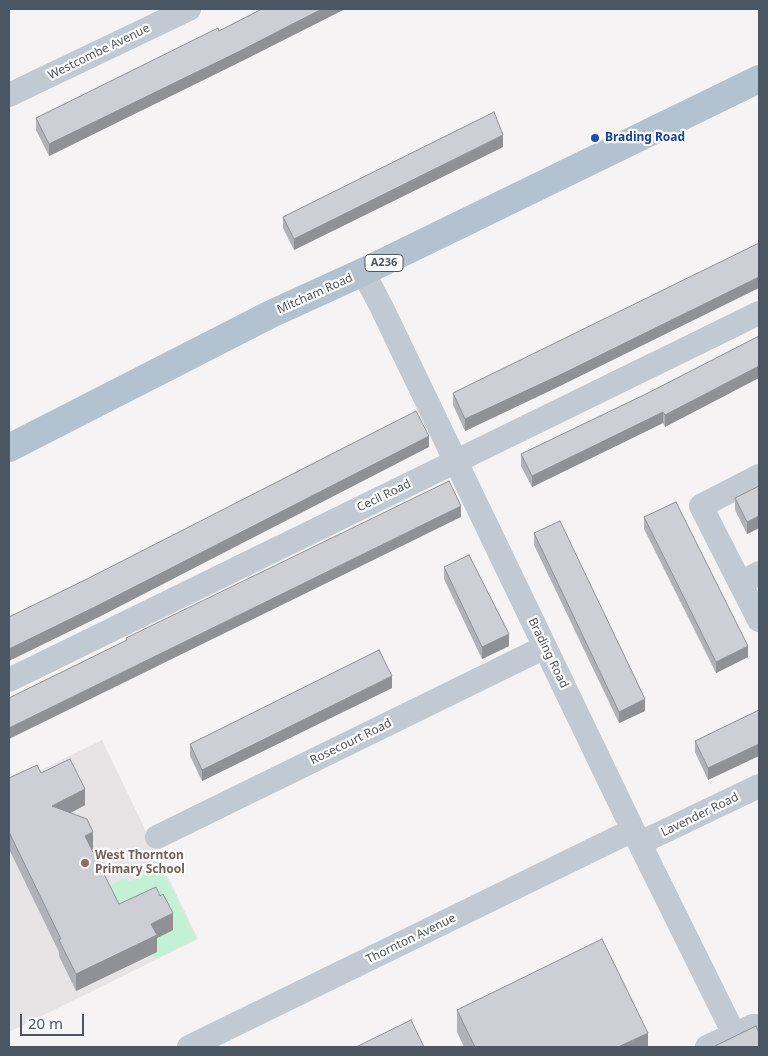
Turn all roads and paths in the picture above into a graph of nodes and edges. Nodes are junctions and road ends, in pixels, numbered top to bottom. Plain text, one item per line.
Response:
1 (189, 9) edge
2 (759, 79) edge
3 (9, 95) edge
4 (363, 272) junction
5 (759, 313) edge
6 (9, 448) edge
7 (455, 461) junction
8 (759, 476) edge
9 (750, 578) edge
10 (759, 620) edge
11 (546, 648) junction
12 (9, 680) edge
13 (759, 786) edge
14 (157, 836) dead end
15 (637, 837) junction
16 (759, 1026) edge
17 (734, 1034) junction
18 (189, 1047) edge
19 (707, 1047) edge

1 - 3 street, Westcombe Avenue
2 - 4 main road, Mitcham Road / A236
4 - 6 main road, Mitcham Road / A236
4 - 7 street, Brading Road
5 - 7 street, Cecil Road
7 - 11 street, Brading Road
7 - 12 street, Cecil Road
8 - 9 street
9 - 10 street
11 - 14 street, Rosecourt Road
11 - 15 street, Brading Road
13 - 15 street, Lavender Road
15 - 17 street, Brading Road
15 - 18 street, Thornton Avenue
16 - 17 street
17 - 19 street

